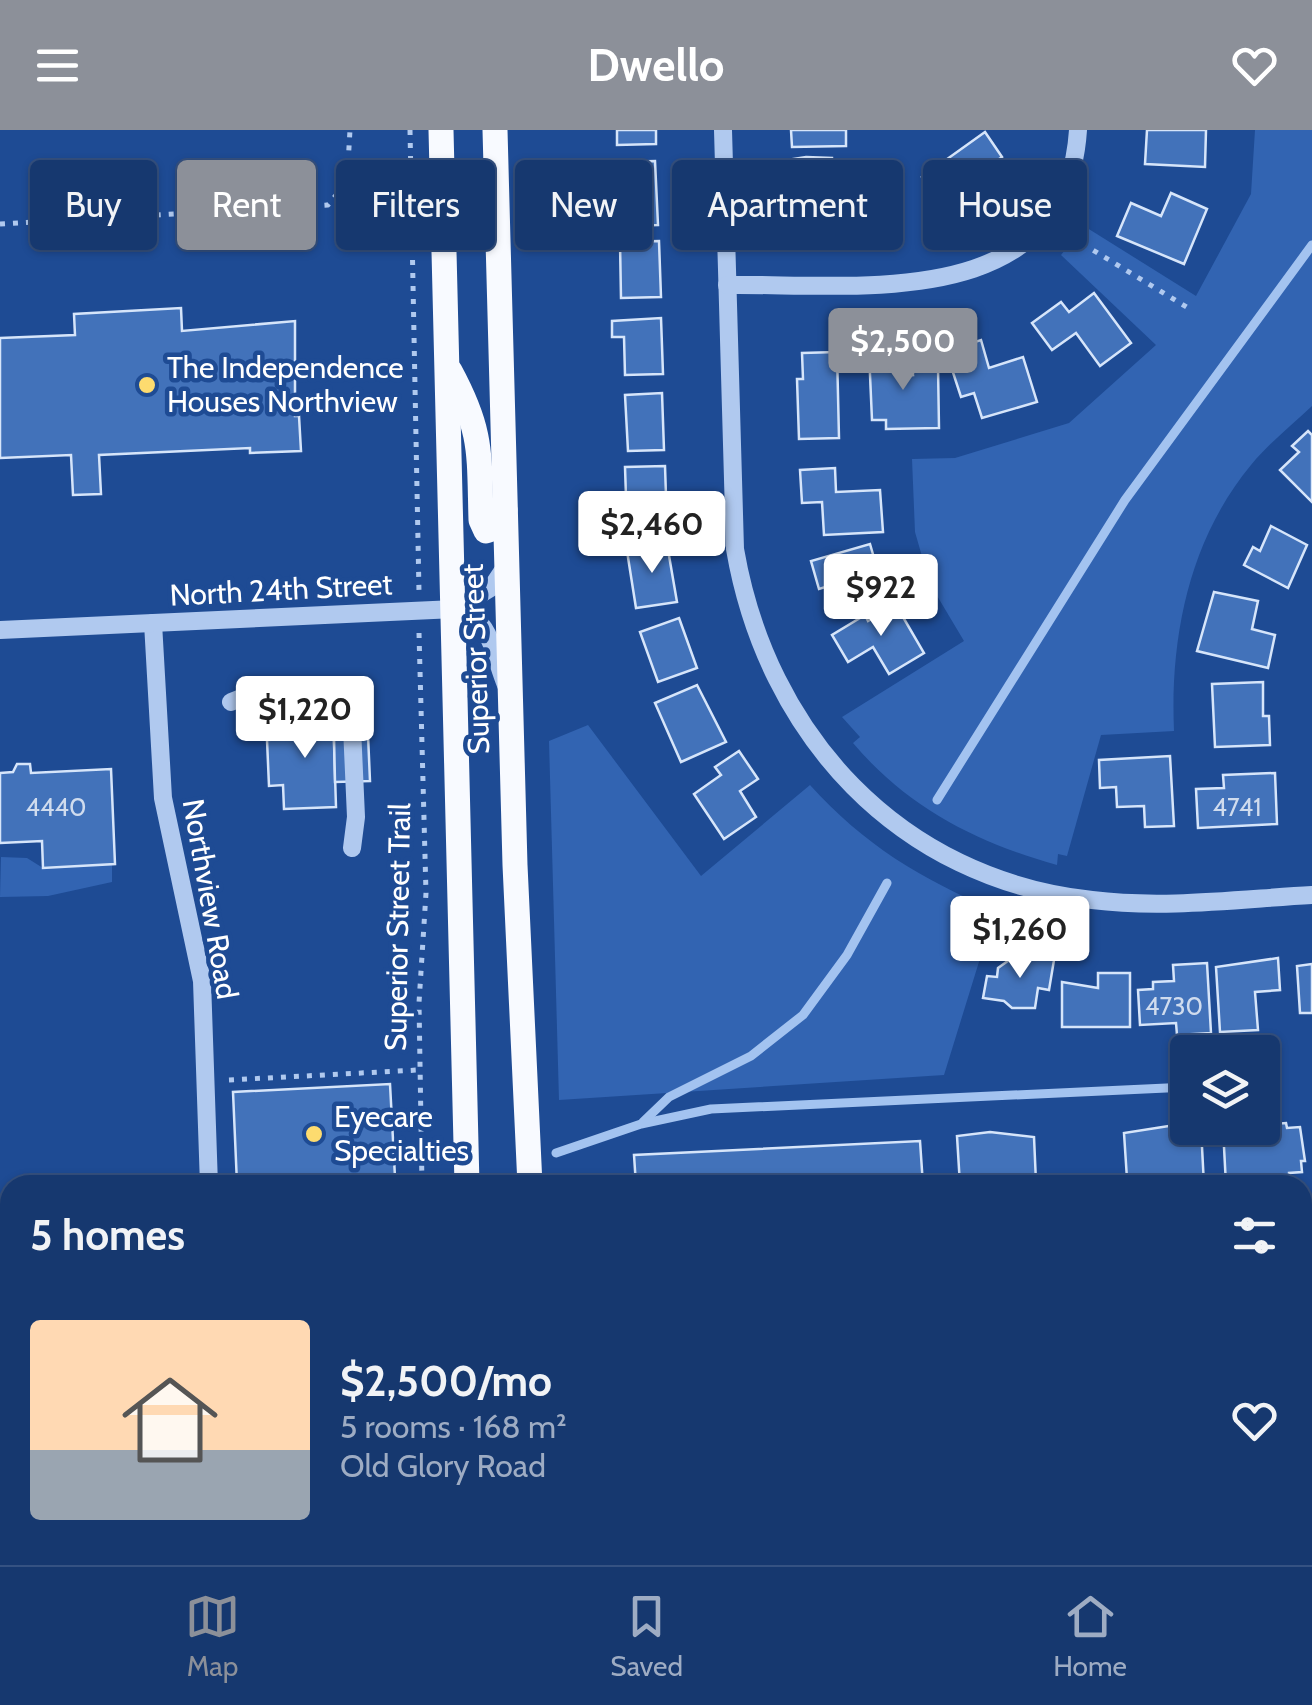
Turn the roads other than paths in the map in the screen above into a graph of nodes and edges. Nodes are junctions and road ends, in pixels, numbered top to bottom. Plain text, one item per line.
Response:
1 (441, 130) edge
2 (495, 130) edge
3 (723, 130) edge
4 (1078, 130) edge
5 (727, 285) junction
6 (448, 367) junction
7 (505, 510) junction
8 (506, 566) junction
9 (455, 610) junction
10 (153, 623) junction
11 (0, 630) edge
12 (510, 694) junction
13 (232, 702) dead end
14 (352, 848) dead end
15 (1312, 895) edge
16 (209, 1175) edge
17 (467, 1175) edge
18 (530, 1175) edge

1 - 6 main road, Superior Street
2 - 7 main road, Superior Street
3 - 5 street
4 - 5 street
5 - 15 street
6 - 7 main road
6 - 9 main road, Superior Street
7 - 8 main road, Superior Street
8 - 9 street
8 - 12 main road, Superior Street
9 - 10 street, North 24th Street
9 - 12 street
9 - 17 main road, Superior Street
10 - 11 street, North 24th Street
10 - 16 street, Northview Road
12 - 18 main road, Superior Street
13 - 14 street

